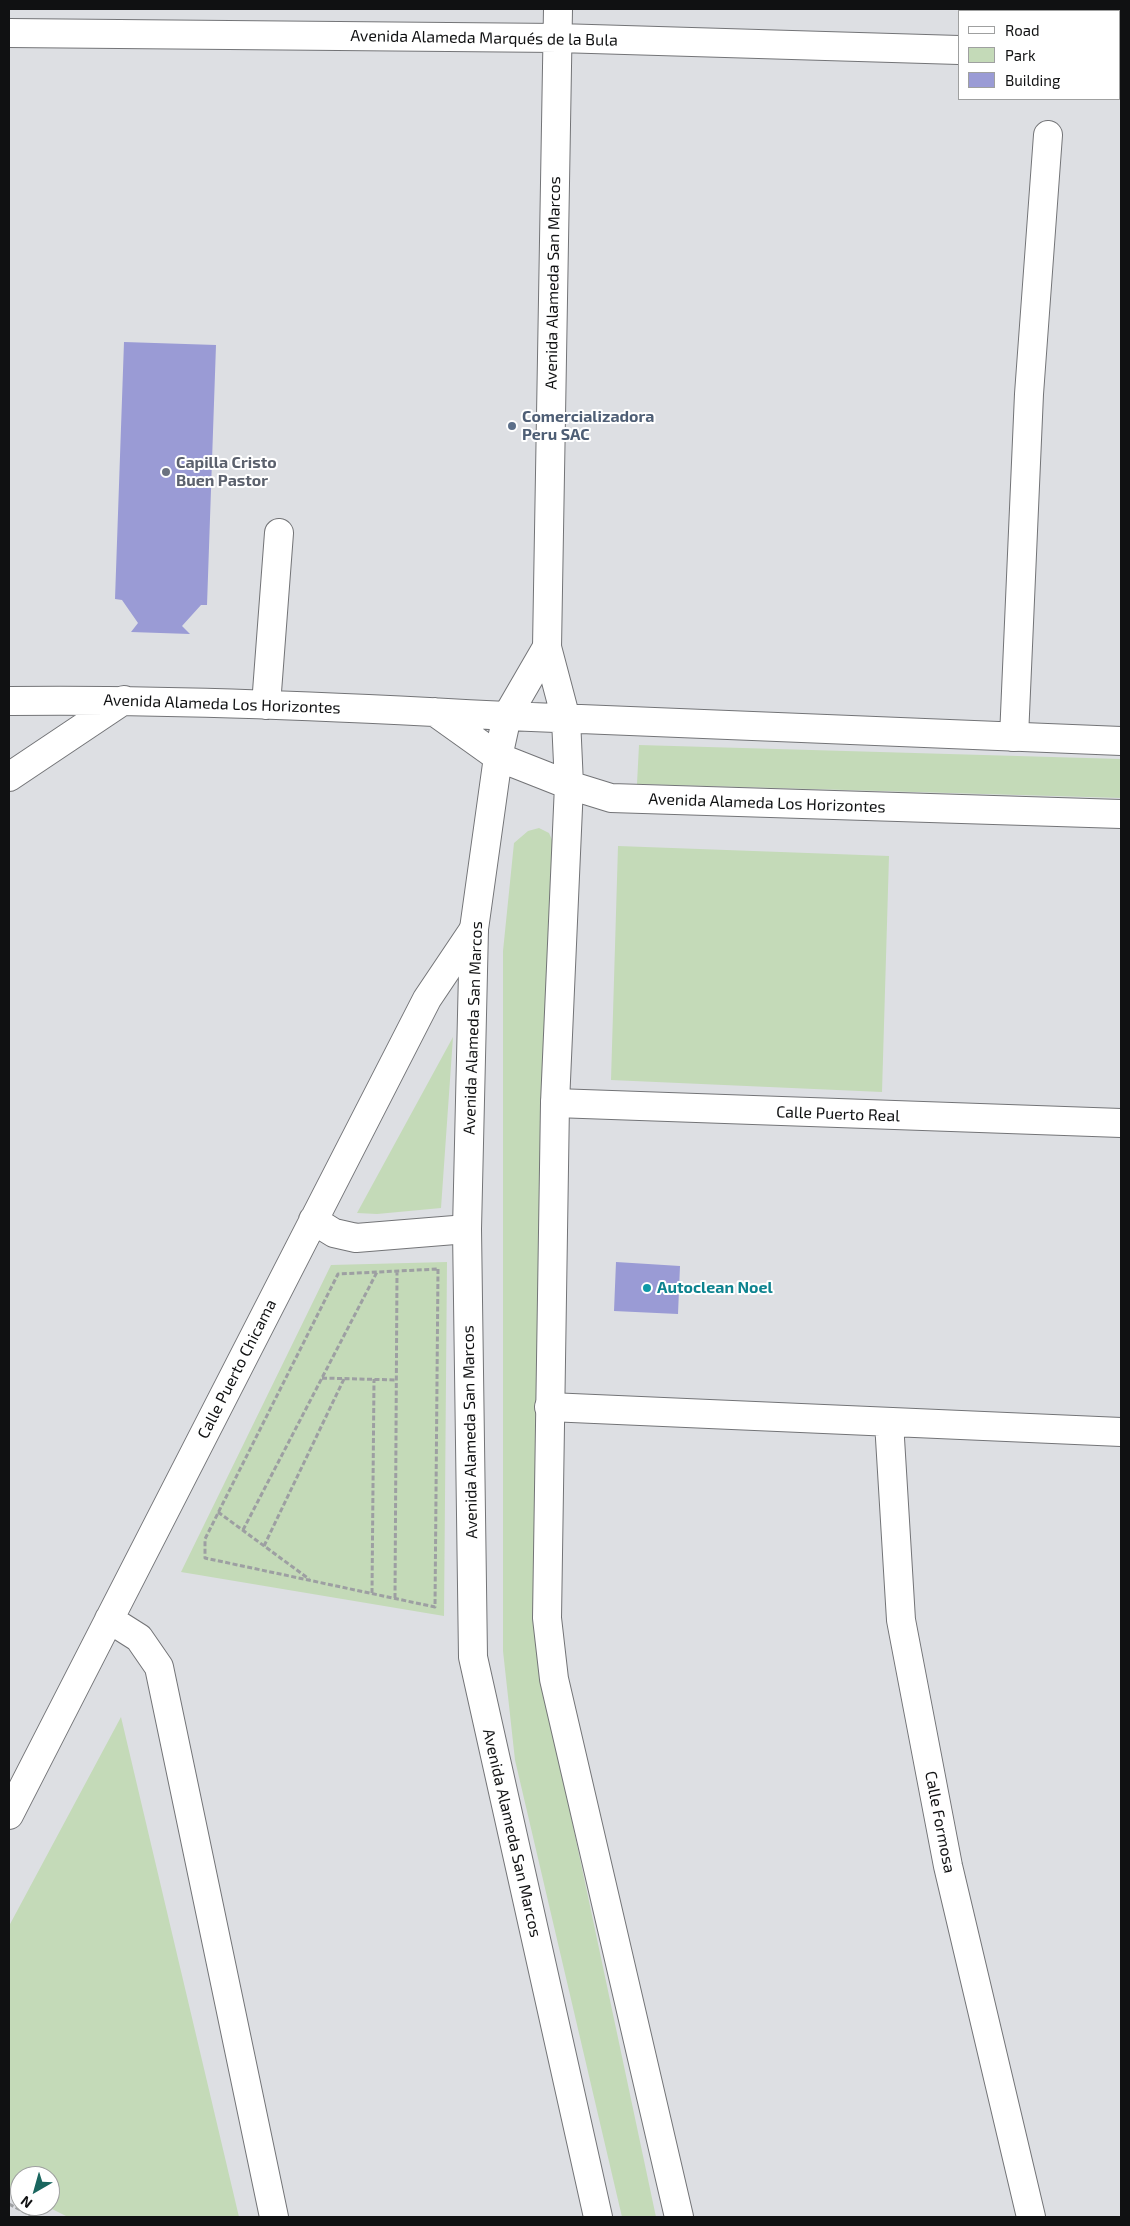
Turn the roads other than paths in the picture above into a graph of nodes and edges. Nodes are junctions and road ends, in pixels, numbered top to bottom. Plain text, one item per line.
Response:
1 (558, 9) edge
2 (9, 33) edge
3 (558, 38) junction
4 (958, 50) edge
5 (1048, 135) dead end
6 (279, 533) dead end
7 (547, 647) junction
8 (124, 700) junction
9 (9, 701) edge
10 (266, 705) junction
11 (435, 712) junction
12 (507, 716) junction
13 (566, 719) junction
14 (1014, 737) junction
15 (1121, 741) edge
16 (498, 757) junction
17 (9, 777) edge
18 (569, 785) junction
19 (1121, 814) edge
20 (474, 929) junction
21 (555, 1103) junction
22 (1121, 1123) edge
23 (312, 1220) junction
24 (466, 1229) junction
25 (549, 1407) junction
26 (889, 1422) junction
27 (1121, 1432) edge
28 (109, 1619) junction
29 (9, 1815) edge
30 (274, 2217) edge
31 (598, 2217) edge
32 (680, 2217) edge
33 (1031, 2217) edge

1 - 3 street, Avenida Alameda San Marcos
2 - 3 street, Avenida Alameda Marqués de la Bula
3 - 4 street, Avenida Alameda Marqués de la Bula
3 - 7 street, Avenida Alameda San Marcos
5 - 14 street
6 - 10 street
7 - 12 street, Avenida Alameda San Marcos
7 - 13 street, Avenida Alameda San Marcos
8 - 9 street, Avenida Alameda Los Horizontes
8 - 10 street, Avenida Alameda Los Horizontes
8 - 17 street
10 - 11 street, Avenida Alameda Los Horizontes
11 - 12 street, Avenida Alameda Los Horizontes
11 - 16 street, Avenida Alameda Los Horizontes
12 - 13 street, Avenida Alameda Los Horizontes
12 - 16 street, Avenida Alameda San Marcos
13 - 14 street, Avenida Alameda Los Horizontes
13 - 18 street, Avenida Alameda San Marcos
14 - 15 street, Avenida Alameda Los Horizontes
16 - 18 street, Avenida Alameda Los Horizontes
16 - 20 street, Avenida Alameda San Marcos
18 - 19 street, Avenida Alameda Los Horizontes
18 - 21 street, Avenida Alameda San Marcos
20 - 23 street, Calle Puerto Chicama
20 - 24 street, Avenida Alameda San Marcos
21 - 22 street, Calle Puerto Real
21 - 25 street, Avenida Alameda San Marcos
23 - 24 street
23 - 28 street, Calle Puerto Chicama
24 - 31 street, Avenida Alameda San Marcos
25 - 26 street
25 - 32 street, Avenida Alameda San Marcos
26 - 27 street
26 - 33 street, Calle Formosa
28 - 29 street, Calle Puerto Chicama
28 - 30 street

